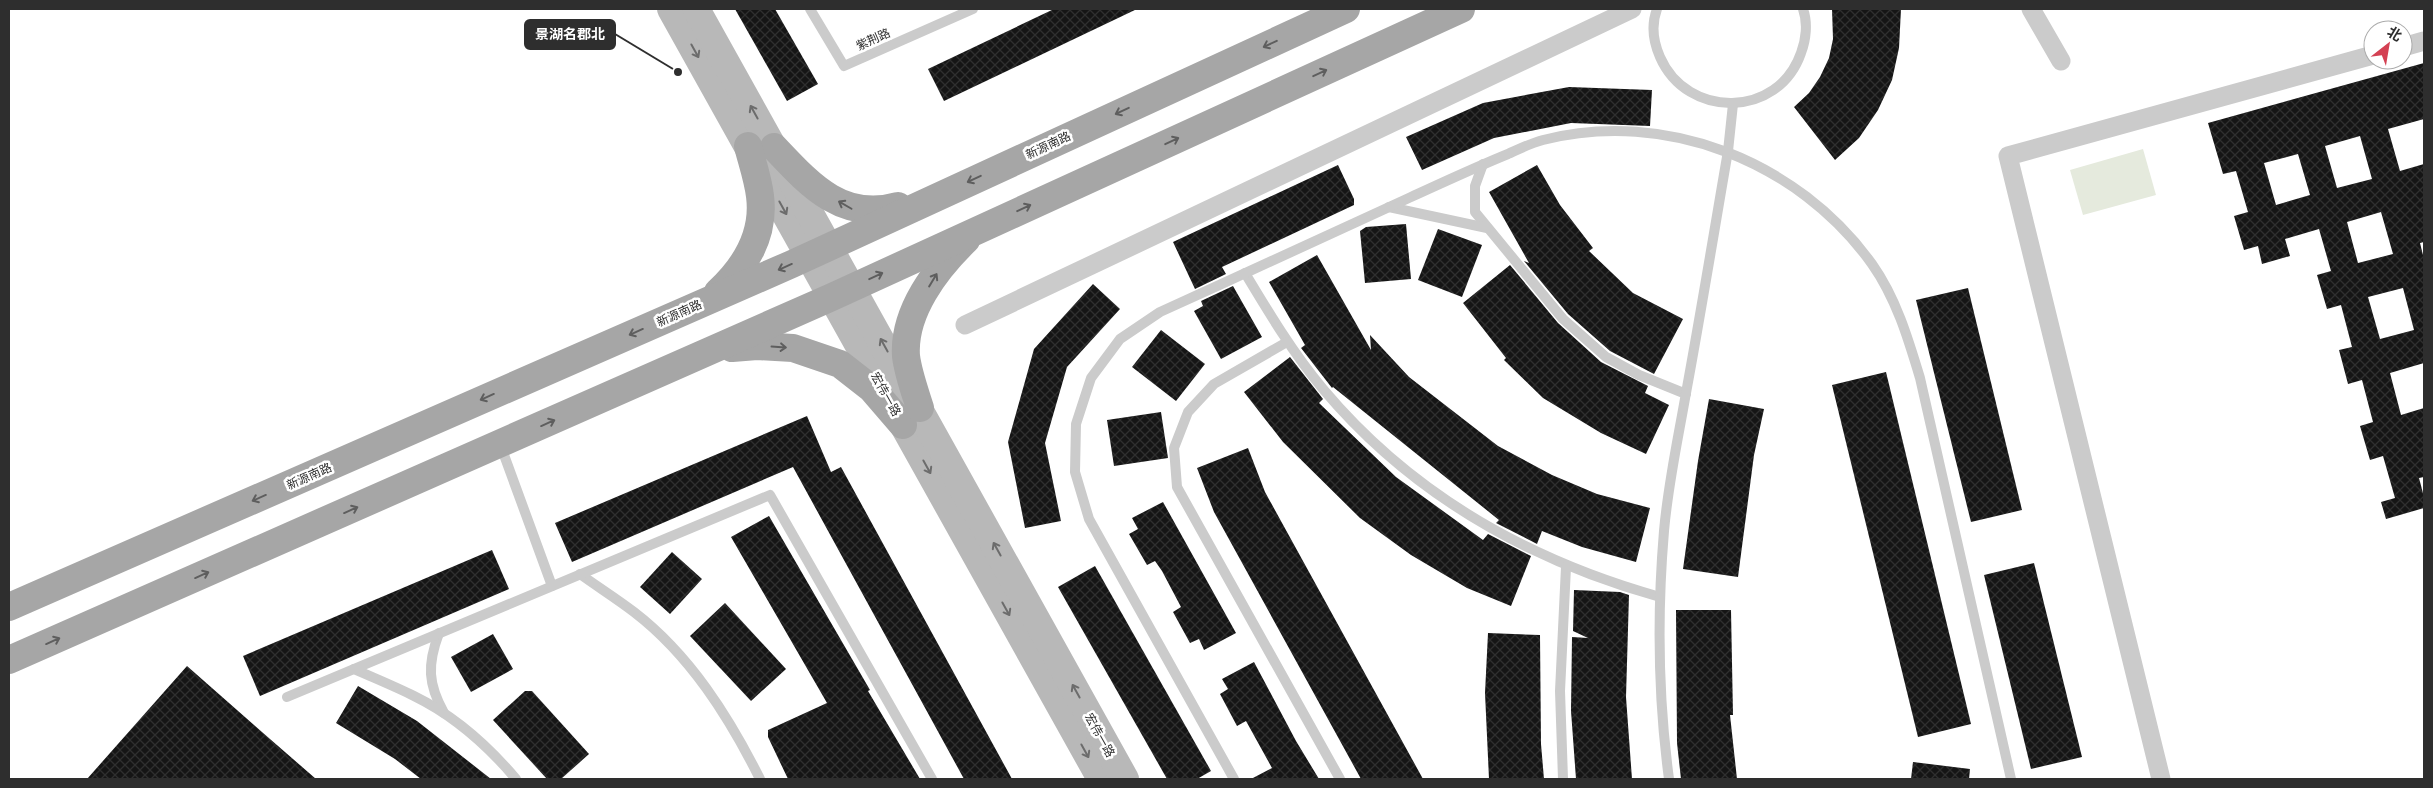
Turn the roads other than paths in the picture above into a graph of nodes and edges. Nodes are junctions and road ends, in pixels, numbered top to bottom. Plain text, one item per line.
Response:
1 (671, 9) edge
2 (696, 9) edge
3 (810, 9) edge
4 (973, 9) edge
5 (1346, 9) edge
6 (1461, 9) edge
7 (1632, 9) edge
8 (1657, 9) edge
9 (1803, 9) edge
10 (2032, 9) edge
11 (2363, 58) edge
12 (2061, 61) dead end
13 (1733, 104) junction
14 (761, 147) junction
15 (1728, 151) junction
16 (1483, 164) junction
17 (943, 194) junction
18 (1389, 207) junction
19 (1487, 228) junction
20 (977, 230) junction
21 (819, 251) junction
22 (1245, 273) junction
23 (842, 292) junction
24 (711, 299) junction
25 (965, 325) dead end
26 (1287, 342) junction
27 (713, 350) junction
28 (1686, 394) junction
29 (911, 417) junction
30 (500, 444) junction
31 (1566, 567) junction
32 (580, 574) junction
33 (552, 586) junction
34 (1660, 597) junction
35 (9, 607) edge
36 (439, 633) junction
37 (9, 660) edge
38 (354, 669) junction
39 (287, 697) dead end
40 (445, 715) junction
41 (516, 779) edge
42 (760, 779) edge
43 (932, 779) edge
44 (1101, 779) edge
45 (1125, 779) edge
46 (1234, 779) edge
47 (1340, 779) edge
48 (1563, 779) edge
49 (1669, 779) edge
50 (2011, 779) edge
51 (2161, 779) edge

1 -> 14 main road, 宏伟一路
14 -> 2 main road, 宏伟一路
3 - 4 lane, 紫荆路
5 -> 17 main road, 新源南路
20 -> 6 main road
7 - 25 street
8 - 13 lane
9 - 13 lane
10 - 12 street
11 - 51 street
13 - 15 lane
17 -> 14 main road
14 - 21 main road, 宏伟一路
14 - 24 main road
15 - 16 lane
15 - 28 lane
15 - 50 lane
16 - 18 lane
16 - 19 lane
17 - 21 main road, 新源南路
18 - 19 lane
18 - 22 lane
19 - 28 lane
23 -> 20 main road
29 -> 20 main road
21 - 23 main road, 宏伟一路
21 -> 24 main road, 新源南路
22 - 26 lane
22 - 46 lane
23 - 27 main road
23 - 29 main road, 宏伟一路
24 -> 35 main road, 新源南路
26 - 31 lane
26 - 47 lane
27 -> 29 main road
30 -> 27 main road
28 - 34 lane
29 -> 44 main road, 宏伟一路
45 -> 29 main road, 宏伟一路
30 - 33 lane
37 -> 30 main road
31 - 34 lane
31 - 48 lane
32 - 33 lane
32 - 42 lane
32 - 43 lane
33 - 36 lane
34 - 49 lane
36 - 38 lane
36 - 40 lane
38 - 39 lane
38 - 40 lane
40 - 41 lane

